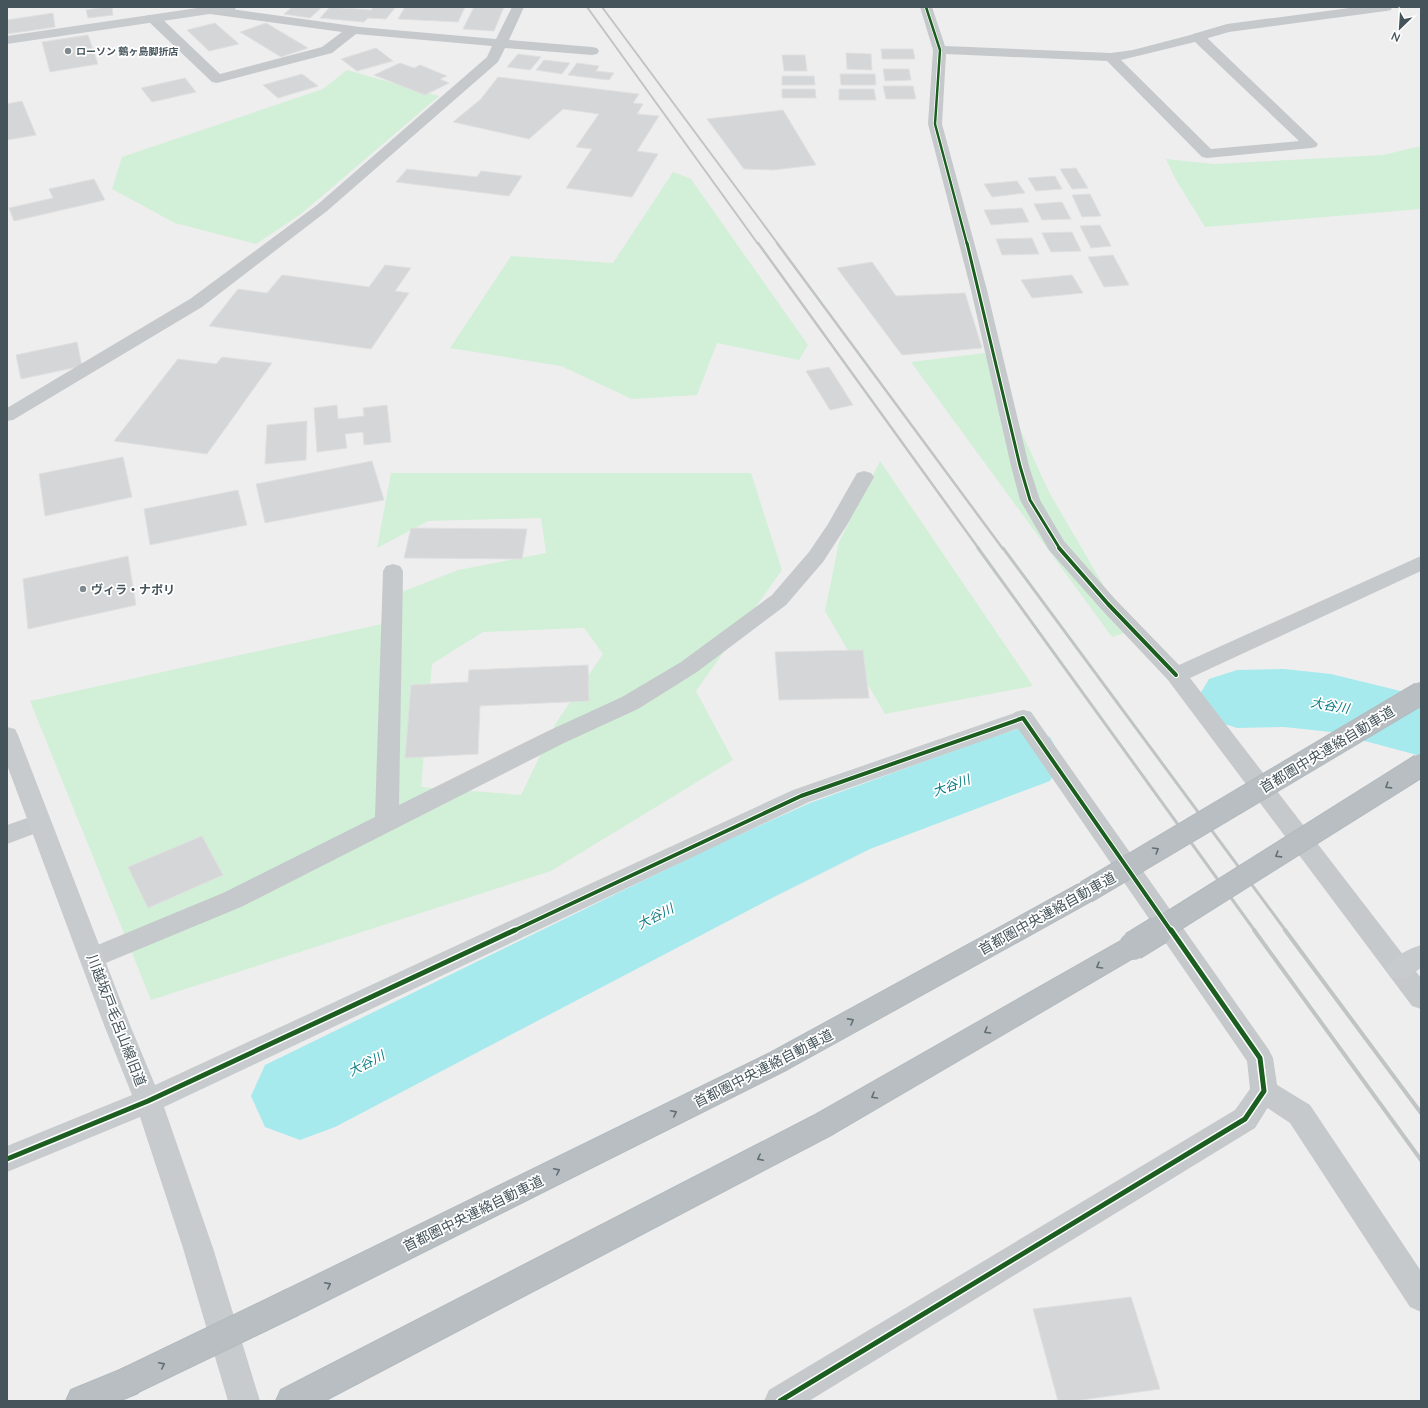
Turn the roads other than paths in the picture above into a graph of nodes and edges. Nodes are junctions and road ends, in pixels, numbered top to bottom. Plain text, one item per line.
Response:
1 (230, 7) edge
2 (518, 7) edge
3 (926, 7) edge
4 (1386, 7) edge
5 (210, 10) junction
6 (153, 18) junction
7 (354, 30) junction
8 (1198, 37) junction
9 (7, 40) edge
10 (502, 43) junction
11 (940, 50) junction
12 (592, 51) dead end
13 (1111, 57) junction
14 (7, 416) edge
15 (864, 477) dead end
16 (1421, 562) edge
17 (393, 572) dead end
18 (1176, 675) junction
19 (1421, 693) edge
20 (7, 735) edge
21 (1421, 765) edge
22 (387, 822) junction
23 (39, 823) junction
24 (7, 835) edge
25 (1421, 955) edge
26 (92, 958) junction
27 (1399, 969) junction
28 (1421, 998) edge
29 (1264, 1092) junction
30 (148, 1101) junction
31 (7, 1159) edge
32 (1421, 1297) edge
33 (301, 1396) edge
34 (82, 1401) edge
35 (244, 1401) edge
36 (780, 1401) edge

1 - 5 street
2 - 10 street
3 - 11 street
4 - 8 street
5 - 6 street
5 - 7 street
6 - 7 street
6 - 9 street
7 - 10 street
8 - 13 street
8 - 13 street
10 - 12 street
10 - 14 street
11 - 13 street
11 - 18 street
15 - 22 street
16 - 18 street
17 - 22 street
18 - 27 street
34 -> 19 highway, 首都圏中央連絡自動車道, bridge
20 - 23 street, 川越坂戸毛呂山線旧道
21 -> 33 highway, bridge
22 - 26 street
23 - 24 street
23 - 26 street, 川越坂戸毛呂山線旧道
25 - 27 street
26 - 30 street, 川越坂戸毛呂山線旧道
27 - 28 street
29 - 30 street
29 - 32 street
29 - 36 street
30 - 31 street
30 - 35 street, 川越坂戸毛呂山線旧道

